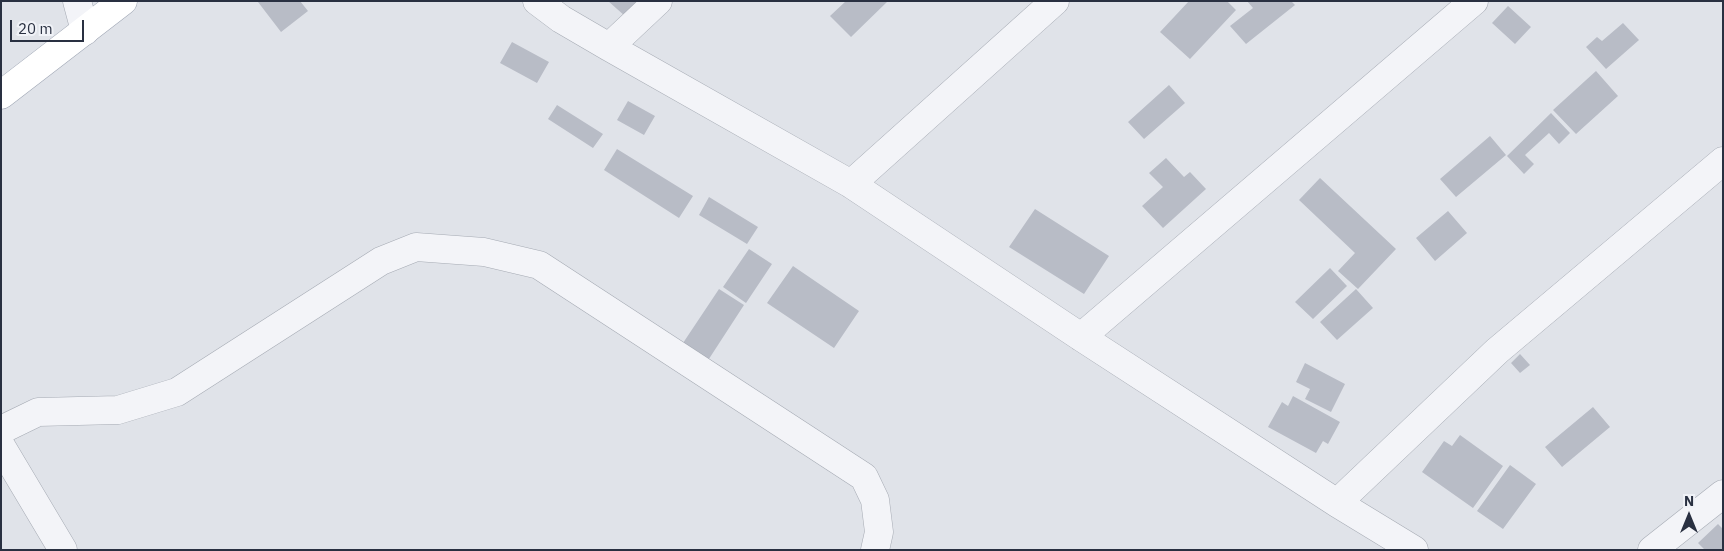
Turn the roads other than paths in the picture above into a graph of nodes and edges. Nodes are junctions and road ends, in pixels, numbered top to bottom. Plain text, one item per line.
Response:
1 (77, 1) edge
2 (123, 1) edge
3 (537, 1) edge
4 (658, 1) edge
5 (1054, 1) edge
6 (1474, 1) edge
7 (85, 31) junction
8 (609, 47) junction
9 (1, 95) edge
10 (1723, 161) edge
11 (851, 184) junction
12 (1081, 337) junction
13 (1, 430) edge
14 (1, 446) edge
15 (1723, 494) edge
16 (1337, 503) junction
17 (63, 550) edge
18 (875, 550) edge
19 (1414, 550) edge
20 (1652, 550) edge

1 - 7 street
2 - 7 main road
3 - 8 street
4 - 8 street
5 - 11 street
6 - 12 street
7 - 9 main road
8 - 11 street
10 - 16 street
11 - 12 street
12 - 16 street
13 - 18 street
14 - 17 street
15 - 20 street
16 - 19 street

